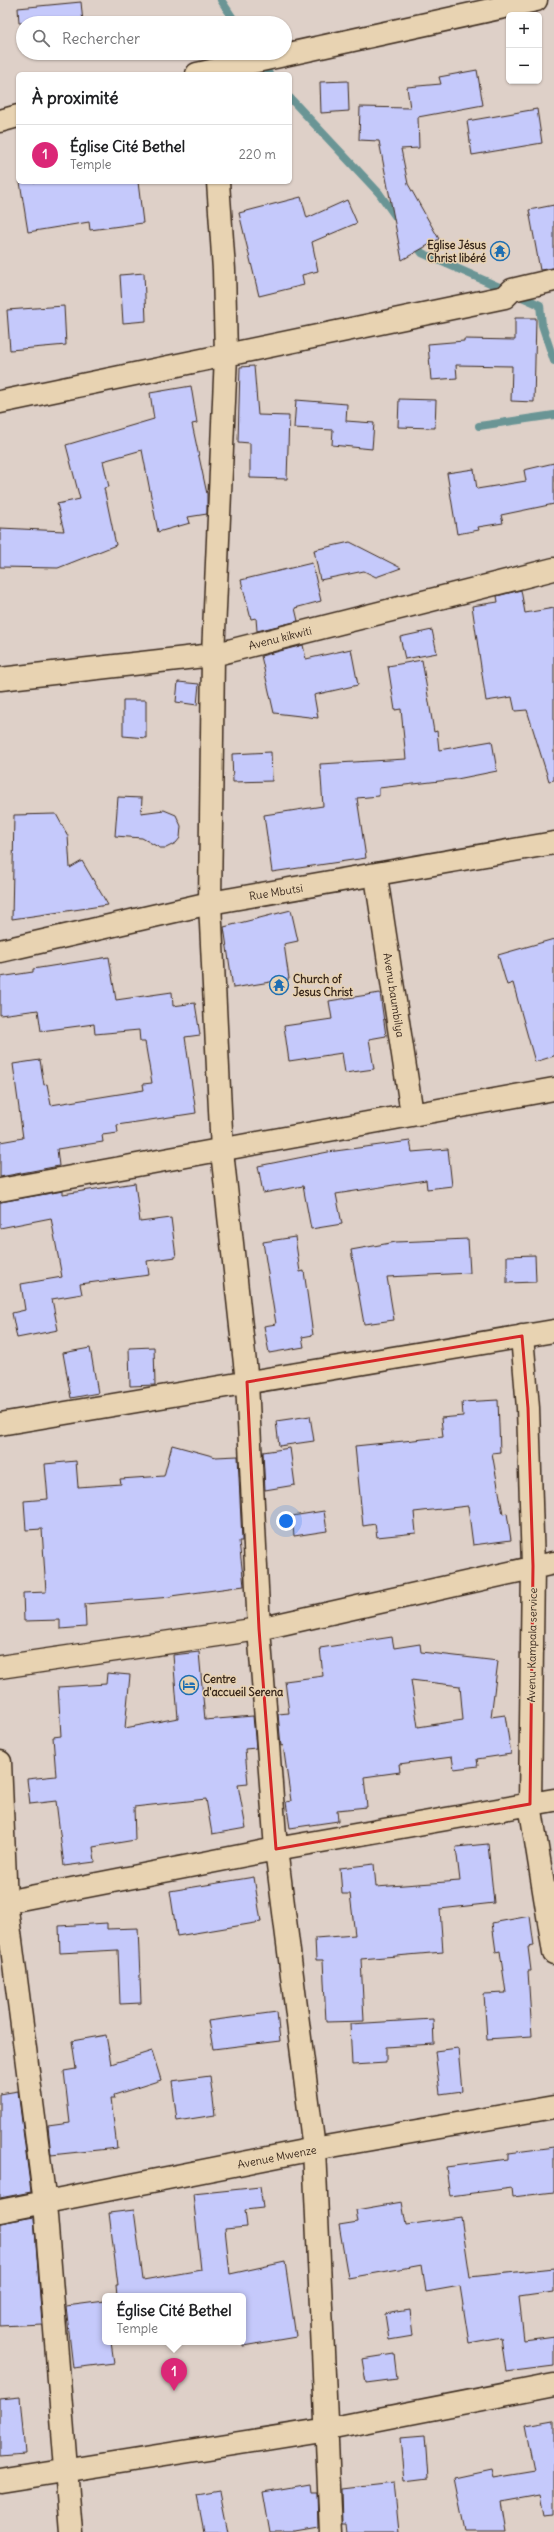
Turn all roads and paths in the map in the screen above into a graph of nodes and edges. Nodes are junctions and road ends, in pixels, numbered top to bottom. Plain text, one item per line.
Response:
1 (536, 0) edge
2 (292, 53) edge
3 (259, 60) edge
4 (210, 72) edge
5 (16, 117) edge
6 (0, 121) edge
7 (218, 184) edge
8 (554, 280) edge
9 (226, 355) junction
10 (0, 402) edge
11 (554, 569) edge
12 (213, 655) junction
13 (0, 679) edge
14 (554, 843) edge
15 (376, 876) junction
16 (210, 903) junction
17 (0, 951) edge
18 (554, 1089) edge
19 (412, 1114) junction
20 (222, 1151) junction
21 (0, 1190) edge
22 (554, 1331) edge
23 (522, 1336) junction
24 (247, 1382) junction
25 (0, 1424) edge
26 (554, 1563) edge
27 (533, 1566) junction
28 (259, 1629) junction
29 (0, 1667) edge
30 (0, 1762) edge
31 (554, 1800) edge
32 (530, 1804) junction
33 (276, 1849) junction
34 (3, 1903) edge
35 (554, 1953) edge
36 (554, 2107) edge
37 (314, 2149) junction
38 (45, 2204) junction
39 (0, 2211) edge
40 (554, 2385) edge
41 (328, 2429) junction
42 (65, 2469) junction
43 (0, 2481) edge
44 (71, 2532) edge
45 (331, 2532) edge

1 - 2 street
3 - 4 street
5 - 6 street
7 - 9 street
8 - 9 street
9 - 10 street
9 - 12 street
11 - 12 street, Avenu kikwiti
12 - 13 street, Avenu kikwiti
12 - 16 street
14 - 15 street, Rue Mbutsi
15 - 16 street, Rue Mbutsi
15 - 19 street, Avenu baumbilya
16 - 17 street, Rue Mbutsi
16 - 20 street
18 - 19 street
19 - 20 street
20 - 21 street
20 - 24 street
22 - 23 street
23 - 24 street
23 - 27 street, Avenu Kampala service
24 - 25 street
24 - 28 street
26 - 27 street
27 - 28 street
27 - 32 street, Avenu Kampala service
28 - 29 street
28 - 33 street
30 - 34 street
31 - 32 street
32 - 33 street
32 - 35 street, Avenu Kampala service
33 - 34 street
33 - 37 street
34 - 38 street
36 - 37 street, Avenue Mwenze
37 - 38 street, Avenue Mwenze
37 - 41 street
38 - 39 street, Avenue Mwenze
38 - 42 street
40 - 41 street
41 - 42 street
41 - 45 street
42 - 43 street
42 - 44 street

